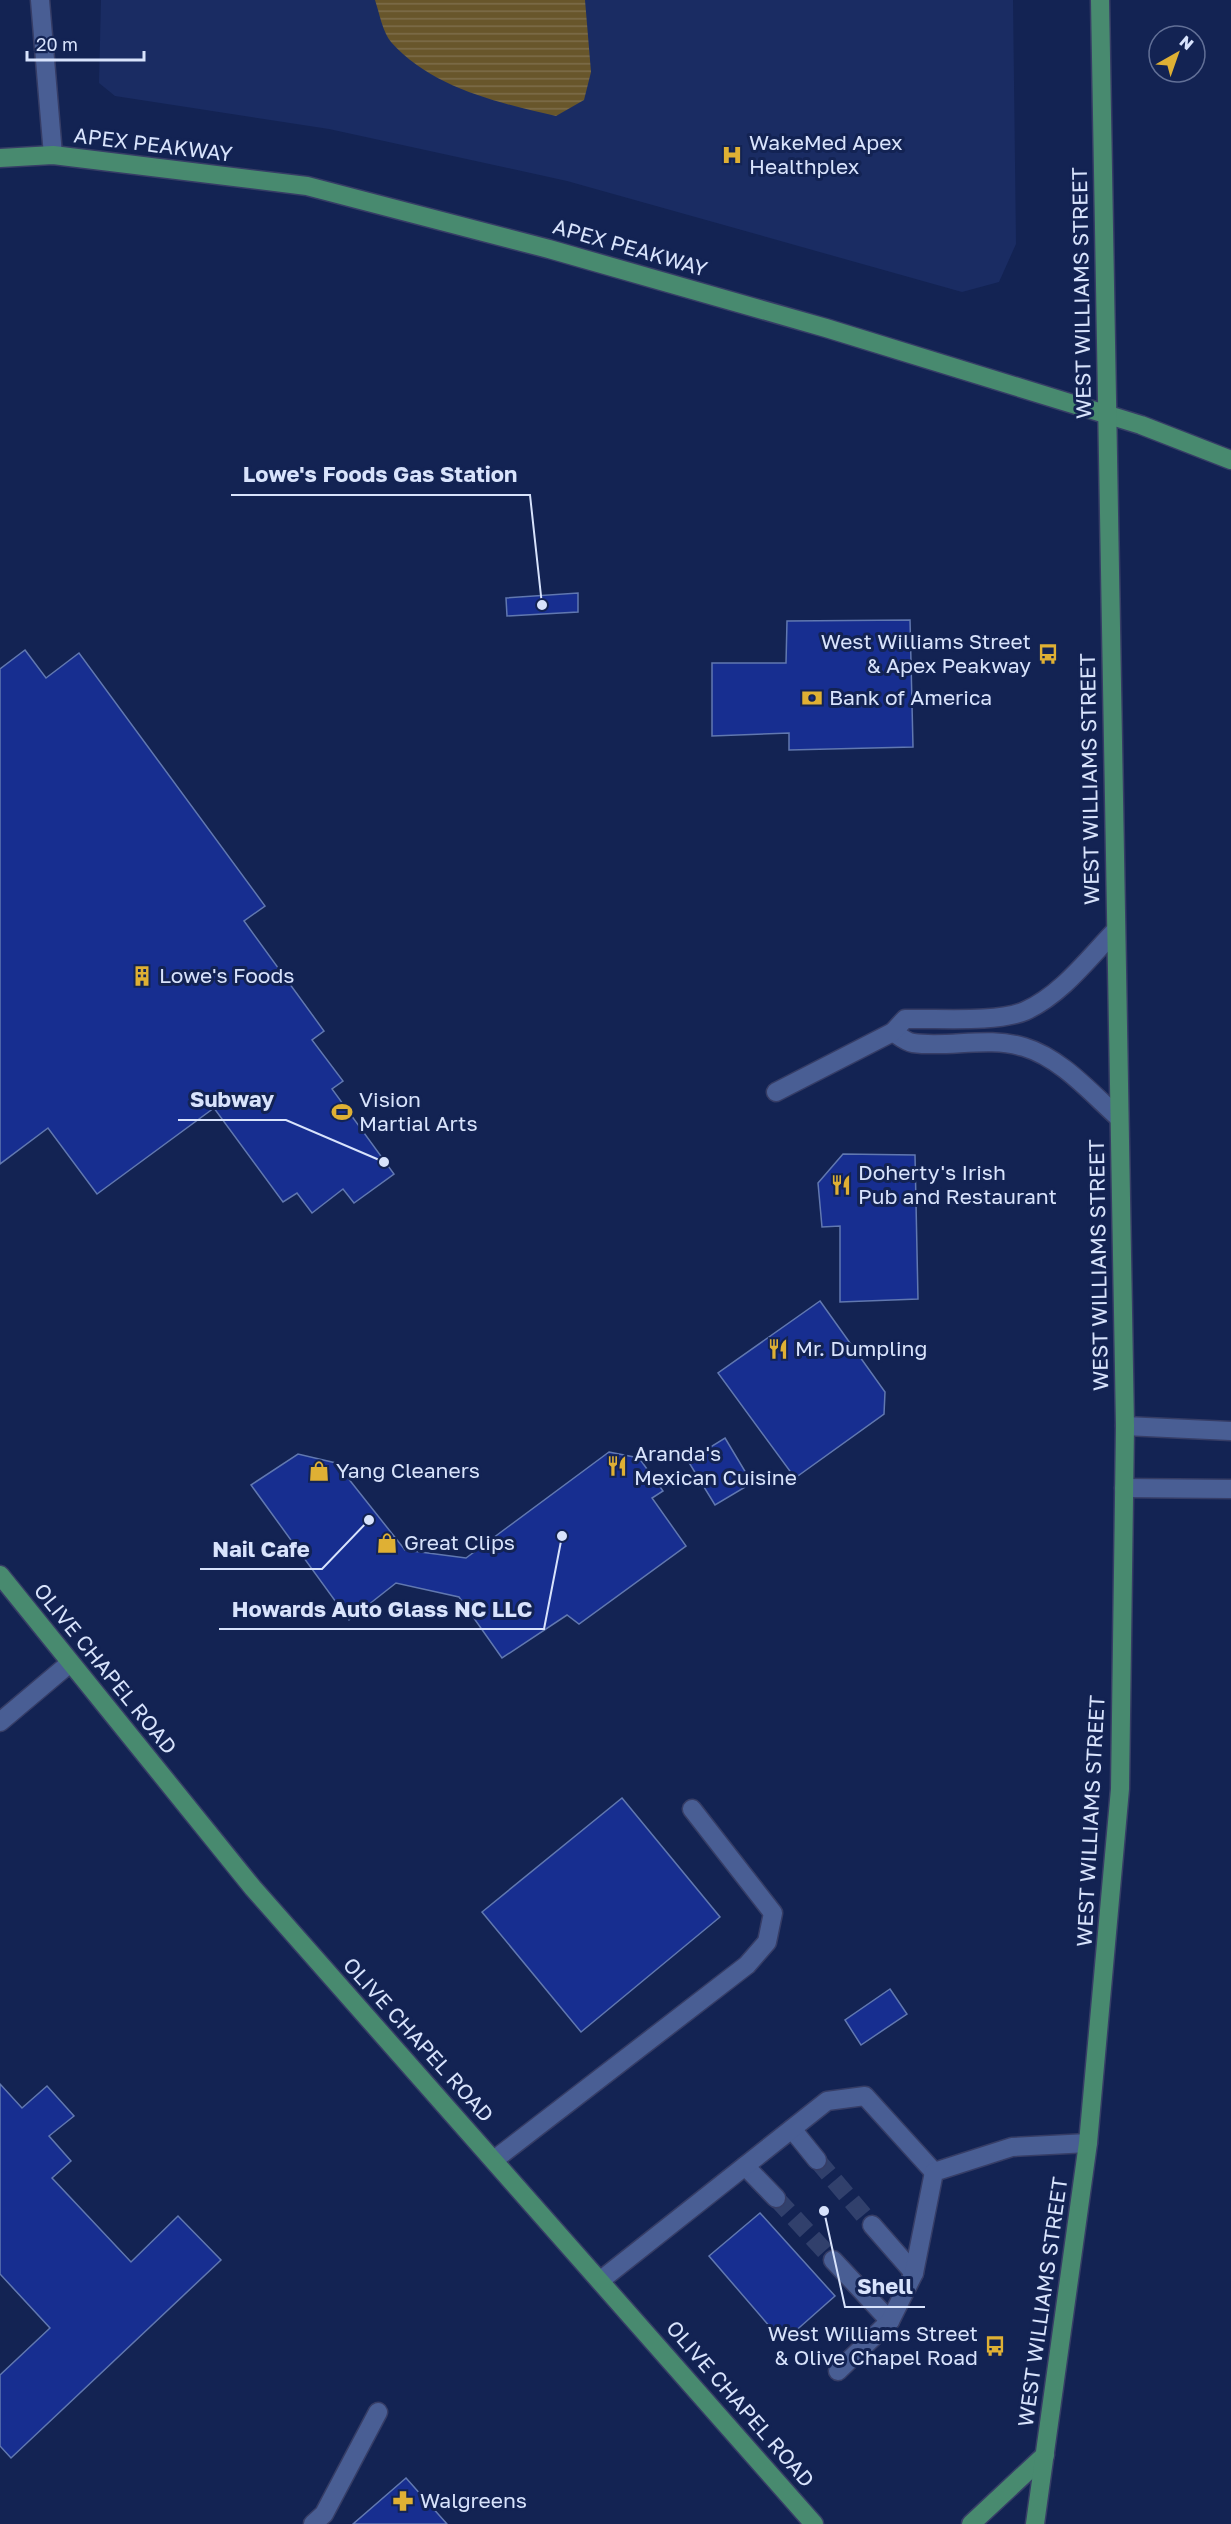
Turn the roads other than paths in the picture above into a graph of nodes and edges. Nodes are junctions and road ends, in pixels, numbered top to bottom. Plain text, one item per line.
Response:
1 (39, 0) edge
2 (1100, 0) edge
3 (53, 155) junction
4 (0, 158) edge
5 (1106, 415) junction
6 (1231, 460) edge
7 (1116, 932) junction
8 (893, 1032) junction
9 (776, 1092) dead end
10 (1119, 1118) junction
11 (1125, 1426) junction
12 (1231, 1431) edge
13 (1124, 1488) junction
14 (1231, 1489) edge
15 (0, 1575) edge
16 (70, 1663) junction
17 (0, 1722) edge
18 (692, 1809) dead end
19 (792, 2129) junction
20 (1088, 2143) junction
21 (494, 2160) junction
22 (817, 2160) tunnel mouth
23 (745, 2166) junction
24 (934, 2172) junction
25 (776, 2198) tunnel mouth
26 (872, 2225) tunnel mouth
27 (833, 2260) tunnel mouth
28 (914, 2273) junction
29 (601, 2280) junction
30 (890, 2321) junction
31 (838, 2371) dead end
32 (378, 2412) dead end
33 (1045, 2455) junction
34 (313, 2524) edge
35 (814, 2524) edge
36 (971, 2524) edge
37 (1035, 2524) edge

1 - 3 street
2 - 5 main road, WEST WILLIAMS STREET
3 - 4 main road, APEX PEAKWAY
3 - 5 main road, APEX PEAKWAY
5 - 6 main road, APEX PEAKWAY
5 - 7 main road, WEST WILLIAMS STREET
7 - 8 street
7 - 10 main road, WEST WILLIAMS STREET
8 - 9 street
8 - 10 street
10 - 11 main road, WEST WILLIAMS STREET
11 - 12 street
11 - 13 main road, WEST WILLIAMS STREET
13 - 14 street
13 - 20 main road, WEST WILLIAMS STREET
15 - 16 main road, OLIVE CHAPEL ROAD
16 - 17 street
16 - 21 main road, OLIVE CHAPEL ROAD
18 - 21 street
19 - 22 street
19 - 23 street
19 - 24 street
20 - 24 street
20 - 33 main road, WEST WILLIAMS STREET
21 - 29 main road, OLIVE CHAPEL ROAD
23 - 25 street
23 - 29 street
24 - 28 street
26 - 28 street
27 - 30 street
28 - 30 street
29 - 35 main road, OLIVE CHAPEL ROAD
30 - 31 street
32 - 34 street
33 - 36 main road
33 - 37 main road, WEST WILLIAMS STREET

